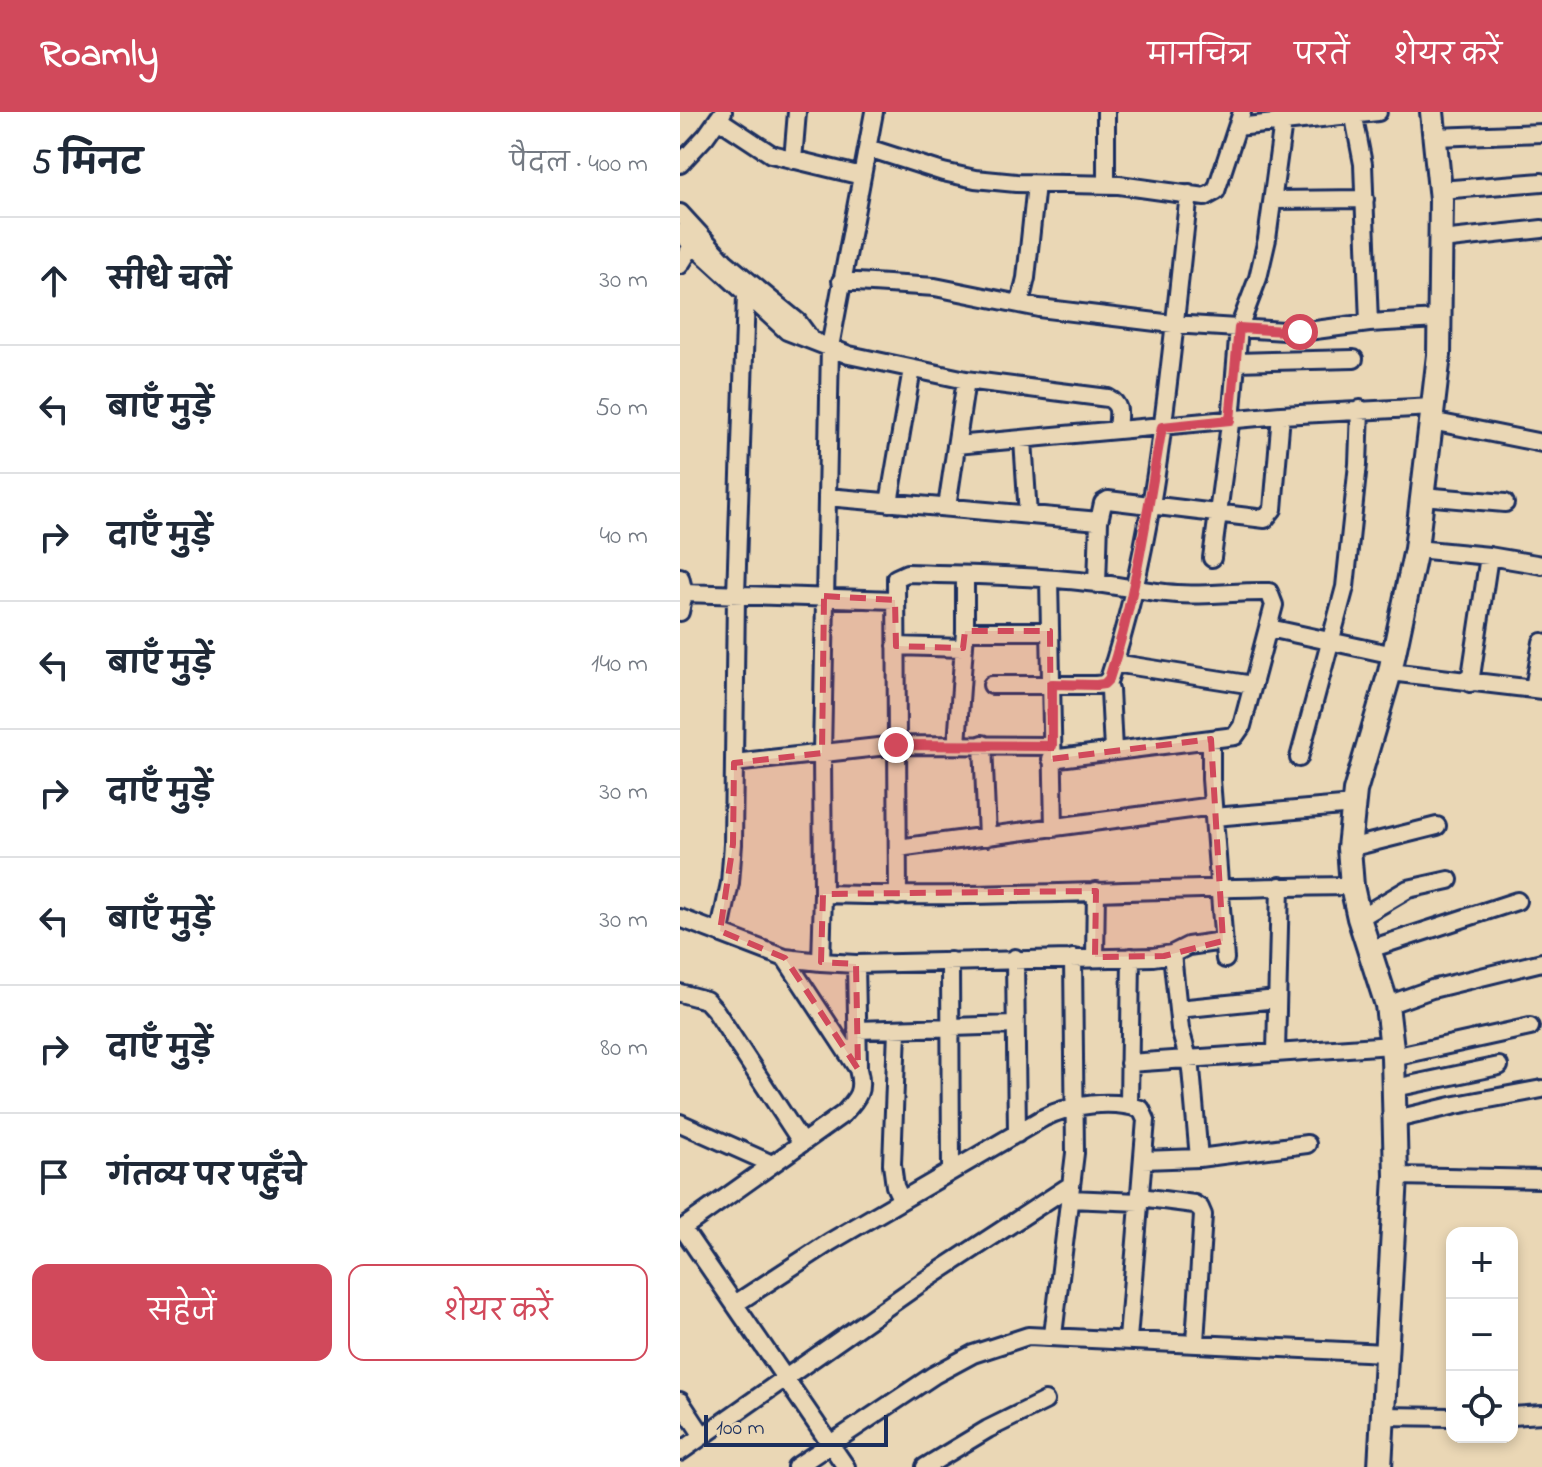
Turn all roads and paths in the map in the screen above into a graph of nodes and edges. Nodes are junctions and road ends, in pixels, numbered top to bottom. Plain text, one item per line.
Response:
1 (797, 112) edge
2 (874, 112) edge
3 (1106, 112) edge
4 (1378, 112) edge
5 (1432, 112) edge
6 (1354, 113) edge
7 (721, 116) edge
8 (1240, 119) edge
9 (1283, 122) junction
10 (1542, 133) edge
11 (1435, 137) junction
12 (868, 148) junction
13 (793, 160) junction
14 (680, 164) edge
15 (862, 176) junction
16 (1542, 182) edge
17 (1036, 184) junction
18 (1106, 185) junction
19 (1440, 190) junction
20 (1189, 194) junction
21 (1365, 199) junction
22 (1273, 200) junction
23 (680, 213) edge
24 (1542, 229) edge
25 (680, 233) edge
26 (1441, 240) junction
27 (692, 246) junction
28 (680, 265) edge
29 (841, 281) junction
30 (746, 295) junction
31 (1020, 303) junction
32 (1438, 319) junction
33 (1369, 323) junction
34 (1173, 324) junction
35 (1239, 328) junction
36 (809, 337) junction
37 (830, 347) junction
38 (1354, 359) dead end
39 (1236, 362) junction
40 (912, 369) junction
41 (966, 380) junction
42 (1360, 409) junction
43 (1432, 414) junction
44 (1281, 415) junction
45 (1230, 420) junction
46 (1162, 427) junction
47 (1117, 429) junction
48 (1023, 440) junction
49 (1542, 443) edge
50 (956, 445) junction
51 (1422, 496) junction
52 (827, 497) junction
53 (889, 503) junction
54 (1505, 503) dead end
55 (1150, 505) junction
56 (947, 507) junction
57 (1028, 515) junction
58 (1217, 515) junction
59 (1099, 521) junction
60 (1416, 549) junction
61 (1489, 556) junction
62 (1212, 558) dead end
63 (1542, 565) edge
64 (965, 575) junction
65 (1049, 579) junction
66 (1097, 584) junction
67 (682, 585) edge
68 (1133, 590) junction
69 (736, 595) junction
70 (824, 596) junction
71 (895, 600) junction
72 (680, 612) edge
73 (1269, 628) junction
74 (965, 631) junction
75 (1050, 631) junction
76 (1542, 642) edge
77 (1331, 643) junction
78 (896, 646) junction
79 (963, 648) junction
80 (1114, 663) junction
81 (1392, 663) junction
82 (1470, 683) junction
83 (1052, 684) junction
84 (992, 685) dead end
85 (1253, 685) junction
86 (1538, 689) edge
87 (1110, 690) dead end
88 (1211, 739) junction
89 (957, 744) junction
90 (983, 744) junction
91 (896, 745) junction
92 (1113, 750) junction
93 (1051, 752) junction
94 (822, 753) junction
95 (1299, 758) dead end
96 (734, 763) junction
97 (1354, 805) junction
98 (1213, 812) junction
99 (1437, 826) dead end
100 (1054, 828) junction
101 (987, 837) junction
102 (898, 848) junction
103 (1349, 848) junction
104 (1449, 880) dead end
105 (1218, 886) junction
106 (1280, 886) junction
107 (1352, 886) junction
108 (1096, 891) junction
109 (823, 894) junction
110 (898, 896) junction
111 (1517, 901) dead end
112 (680, 918) edge
113 (1359, 918) junction
114 (720, 931) junction
115 (1223, 941) junction
116 (1370, 949) junction
117 (1172, 954) junction
118 (1095, 957) junction
119 (1131, 957) junction
120 (785, 958) junction
121 (1015, 958) junction
122 (1073, 958) junction
123 (1225, 959) dead end
124 (950, 961) junction
125 (821, 962) junction
126 (1542, 962) edge
127 (856, 964) junction
128 (680, 993) edge
129 (1277, 999) junction
130 (1387, 1005) junction
131 (1178, 1009) junction
132 (1015, 1025) junction
133 (1530, 1027) dead end
134 (951, 1029) junction
135 (857, 1030) junction
136 (897, 1030) junction
137 (1392, 1051) junction
138 (1276, 1052) junction
139 (1186, 1059) junction
140 (1129, 1063) junction
141 (1499, 1066) dead end
142 (858, 1069) junction
143 (1395, 1088) junction
144 (1542, 1089) edge
145 (1129, 1105) junction
146 (1072, 1106) junction
147 (1396, 1119) junction
148 (680, 1123) edge
149 (1017, 1134) junction
150 (802, 1143) junction
151 (1307, 1144) dead end
152 (1199, 1158) junction
153 (1143, 1160) junction
154 (772, 1164) junction
155 (951, 1170) junction
156 (1396, 1176) junction
157 (1542, 1179) edge
158 (1071, 1192) junction
159 (901, 1199) junction
160 (1139, 1200) junction
161 (681, 1230) edge
162 (735, 1304) junction
163 (1053, 1335) junction
164 (1128, 1339) junction
165 (1195, 1342) junction
166 (1385, 1353) junction
167 (786, 1376) junction
168 (680, 1401) edge
169 (1045, 1401) dead end
170 (1542, 1414) edge
171 (1382, 1416) junction
172 (1518, 1416) edge
173 (1446, 1417) edge
174 (703, 1436) junction
175 (830, 1443) junction
176 (680, 1452) edge
177 (796, 1467) edge
178 (846, 1467) edge
179 (925, 1467) edge
180 (1380, 1467) edge

1 - 13 street
2 - 12 street
3 - 18 street
4 - 6 street
5 - 11 main road
6 - 9 street
6 - 21 street
7 - 13 street
7 - 14 street
8 - 9 street
8 - 20 street
9 - 22 street
10 - 11 street
11 - 19 main road
12 - 15 street
12 - 17 street
13 - 15 street
15 - 29 street
16 - 19 street
17 - 18 street
17 - 31 street
18 - 20 street
19 - 26 main road
20 - 34 street
21 - 22 street
21 - 33 street
22 - 35 street
23 - 36 street
24 - 26 street
25 - 27 street
26 - 32 main road
27 - 28 street
27 - 30 street
29 - 31 street
29 - 37 street
30 - 36 street
30 - 69 street
31 - 34 street
32 - 33 street
32 - 43 main road
33 - 35 street
34 - 35 street
34 - 46 street
35 - 39 street
36 - 37 street
37 - 40 street
37 - 52 street
38 - 39 street
39 - 45 street
40 - 41 street
40 - 53 street
41 - 47 street
41 - 50 street
42 - 43 street
42 - 44 street
42 - 77 street
43 - 49 street
43 - 51 main road
44 - 45 street
44 - 58 street
45 - 46 street
45 - 58 street
46 - 47 street
46 - 55 street
47 - 48 street
48 - 50 street
48 - 57 street
50 - 56 street
51 - 54 street
51 - 60 main road
52 - 53 street
52 - 70 street
53 - 56 street
55 - 58 street
55 - 59 street
55 - 68 street
56 - 57 street
57 - 59 street
58 - 62 street
59 - 66 street
60 - 61 street
60 - 81 main road
61 - 63 street
61 - 82 street
64 - 65 street
64 - 71 street
64 - 74 street
65 - 66 street
65 - 75 street
66 - 68 street
67 - 69 street
67 - 72 street
68 - 73 street
68 - 80 street
69 - 70 street
69 - 96 street
70 - 71 street
70 - 94 street
71 - 78 street
73 - 77 street
73 - 85 street
74 - 75 street
74 - 79 street
75 - 83 street
76 - 86 street
77 - 81 street
77 - 95 street
78 - 79 street
78 - 91 street
79 - 89 street
80 - 83 street
80 - 85 street
81 - 82 street
81 - 97 main road
82 - 86 street
83 - 84 street
83 - 93 street
85 - 88 street
87 - 92 street
88 - 92 street
88 - 98 street
89 - 90 street
89 - 91 street
90 - 93 street
90 - 101 street
91 - 94 street
91 - 102 street
92 - 93 street
93 - 100 street
94 - 96 street
94 - 109 street
96 - 114 street
97 - 98 street
97 - 103 main road
98 - 100 street
98 - 105 street
99 - 103 street
100 - 101 street
101 - 102 street
102 - 110 street
103 - 107 main road
104 - 113 street
105 - 106 street
105 - 108 street
105 - 115 street
106 - 107 street
106 - 129 street
107 - 113 main road
108 - 110 street
108 - 118 street
109 - 110 street
109 - 125 street
111 - 116 street
112 - 114 street
113 - 116 main road
114 - 120 street
115 - 117 street
115 - 123 street
116 - 130 main road
117 - 119 street
117 - 131 street
118 - 119 street
118 - 122 street
119 - 140 street
120 - 125 street
120 - 142 street
121 - 122 street
121 - 124 street
121 - 132 street
122 - 146 street
124 - 127 street
124 - 134 street
125 - 127 street
126 - 130 street
127 - 135 street
128 - 150 street
129 - 131 street
129 - 138 street
130 - 137 main road
131 - 139 street
132 - 134 street
132 - 149 street
133 - 137 street
134 - 136 street
134 - 155 street
135 - 136 street
135 - 142 street
136 - 159 street
137 - 138 street
137 - 143 main road
138 - 139 street
139 - 140 street
139 - 152 street
140 - 145 street
141 - 143 street
142 - 150 street
143 - 147 main road
144 - 147 street
145 - 146 street
145 - 153 street
146 - 149 street
146 - 158 street
147 - 156 main road
148 - 154 street
149 - 155 street
150 - 154 street
151 - 152 street
152 - 153 street
153 - 160 street
154 - 161 street
155 - 159 street
156 - 157 street
156 - 166 main road
158 - 160 street
158 - 163 street
158 - 167 street
159 - 162 street
160 - 164 street
160 - 165 street
161 - 162 street
162 - 167 street
163 - 164 street
163 - 175 street
164 - 165 street
165 - 166 street
166 - 171 main road
167 - 174 street
167 - 175 street
168 - 174 street
169 - 179 street
170 - 172 street
171 - 173 street
171 - 180 main road
174 - 176 street
175 - 177 street
175 - 178 street

